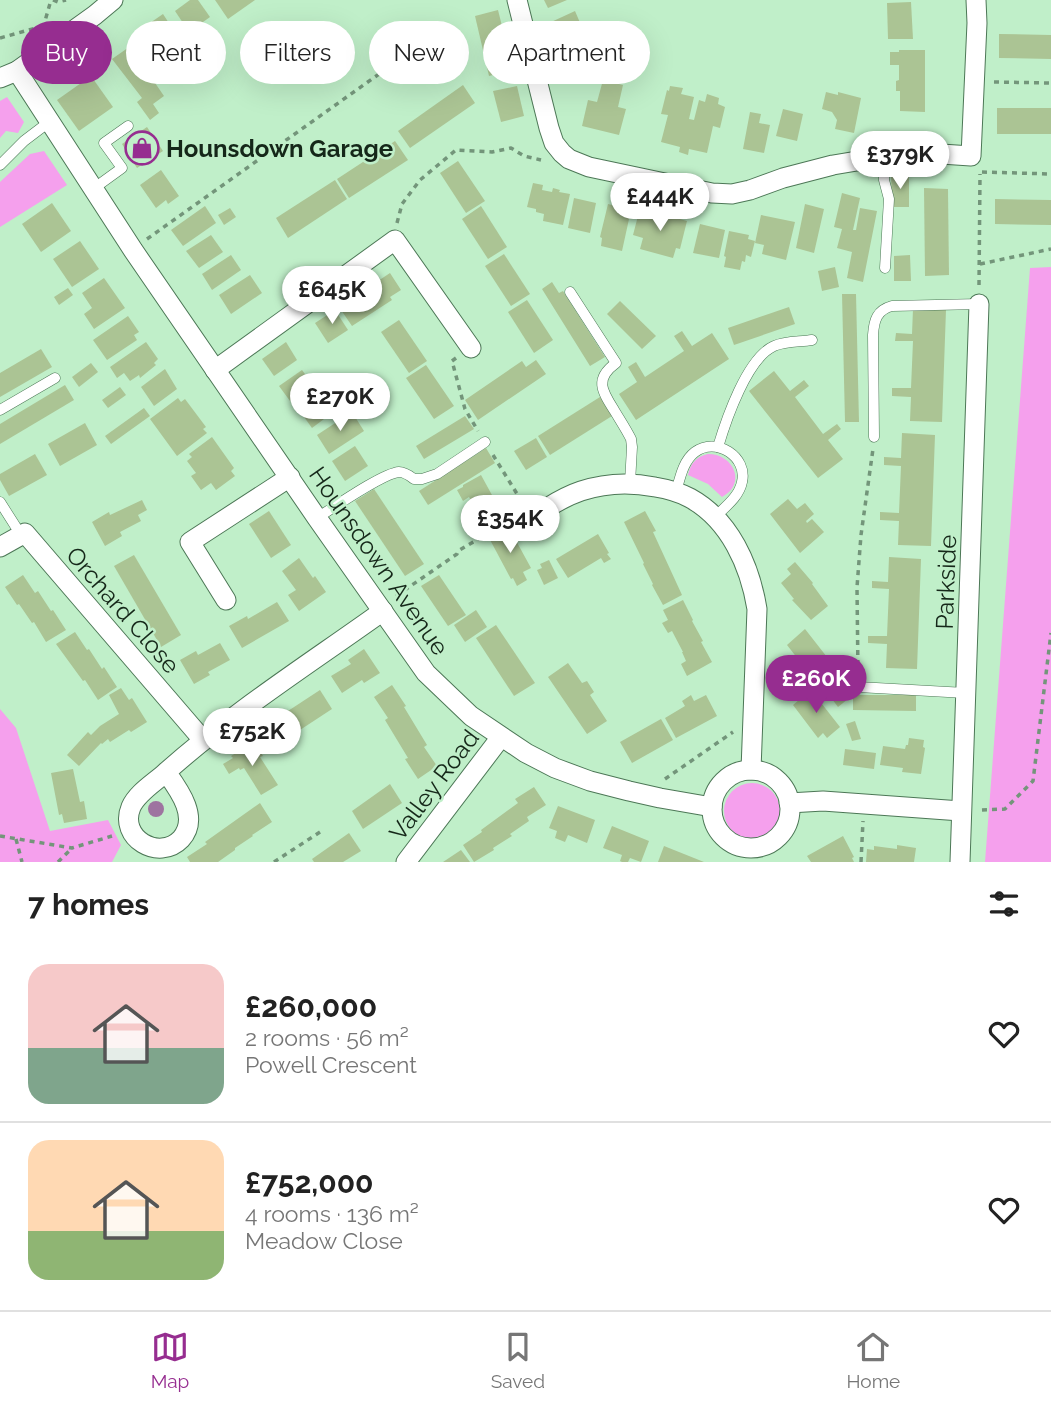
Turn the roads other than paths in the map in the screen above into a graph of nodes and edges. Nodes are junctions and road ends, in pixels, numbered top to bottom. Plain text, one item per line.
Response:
1 (113, 0) edge
2 (517, 0) edge
3 (976, 0) edge
4 (8, 74) edge
5 (50, 122) junction
6 (128, 126) dead end
7 (884, 157) junction
8 (0, 165) edge
9 (93, 189) junction
10 (885, 268) dead end
11 (570, 292) dead end
12 (979, 304) joint
13 (813, 340) dead end
14 (471, 348) road end
15 (215, 370) junction
16 (55, 378) dead end
17 (0, 410) edge
18 (874, 437) road end
19 (485, 442) road end
20 (718, 447) junction
21 (290, 477) junction
22 (630, 483) junction
23 (676, 492) junction
24 (0, 502) edge
25 (547, 508) road end
26 (715, 517) junction
27 (317, 518) junction
28 (21, 535) junction
29 (0, 547) edge
30 (226, 600) dead end
31 (381, 609) junction
32 (858, 687) road end
33 (966, 693) junction
34 (501, 737) junction
35 (202, 740) junction
36 (751, 770) junction
37 (166, 772) junction
38 (789, 803) junction
39 (712, 807) junction
40 (961, 811) junction
41 (406, 862) edge
42 (960, 862) edge

1 - 4 street
2 - 7 street
3 - 7 street
4 - 5 street, Hounsdown Avenue
5 - 8 lane
5 - 9 street, Hounsdown Avenue
6 - 9 lane
7 - 10 lane
9 - 15 street, Hounsdown Avenue
11 - 22 lane
12 - 18 lane
12 - 33 street, Parkside
13 - 20 lane
14 - 15 street
15 - 21 street, Hounsdown Avenue
16 - 17 lane
19 - 27 lane
20 - 23 lane
20 - 26 lane
21 - 27 street, Hounsdown Avenue
21 - 30 street
22 - 23 street
22 - 25 street
23 - 26 street
24 - 28 lane
26 - 36 street
27 - 31 street, Hounsdown Avenue
28 - 29 street
28 - 35 street, Orchard Close
31 - 34 street, Hounsdown Avenue
31 - 35 street
32 - 33 lane
33 - 40 street, Parkside
34 - 39 street, Hounsdown Avenue
34 - 41 street, Valley Road
35 - 37 street
36 - 38 street
36 - 39 street
37 - 37 street
38 - 39 street
38 - 40 street
40 - 42 street, Parkside

